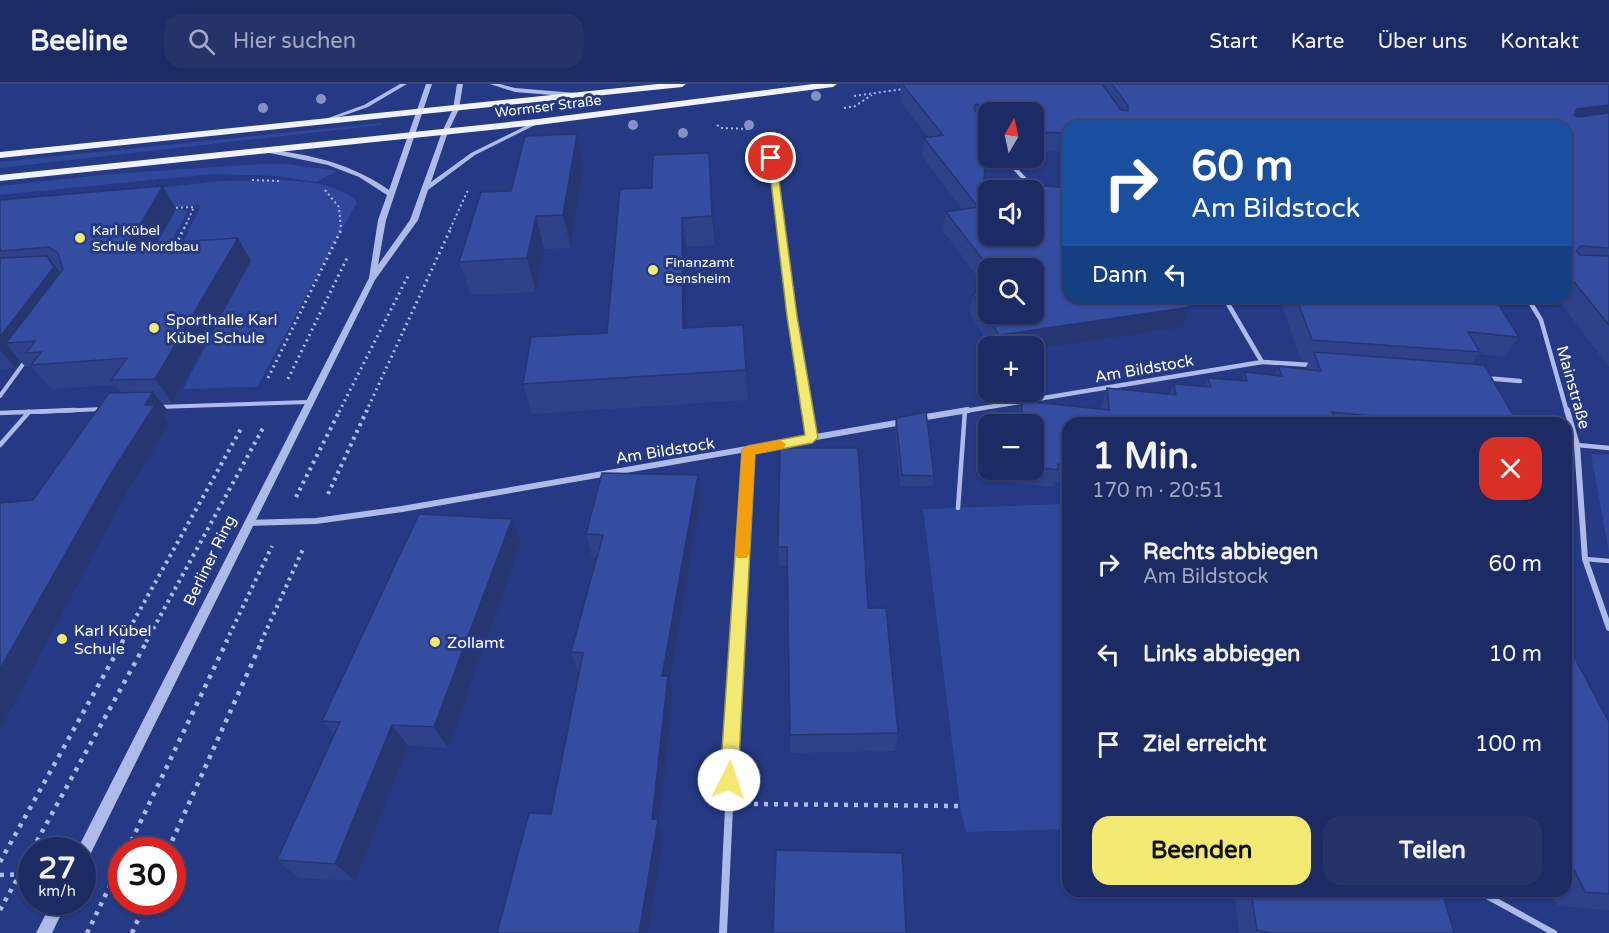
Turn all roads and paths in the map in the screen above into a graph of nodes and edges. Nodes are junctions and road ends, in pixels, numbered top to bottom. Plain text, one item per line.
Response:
1 (404, 84) edge
2 (429, 84) edge
3 (460, 84) edge
4 (493, 84) edge
5 (682, 84) edge
6 (833, 84) edge
7 (906, 88) edge
8 (875, 92) dead end
9 (582, 96) junction
10 (456, 109) junction
11 (417, 113) junction
12 (710, 121) dead end
13 (538, 122) junction
14 (320, 123) junction
15 (752, 129) dead end
16 (445, 132) junction
17 (410, 135) junction
18 (769, 141) dead end
19 (263, 151) junction
20 (0, 155) edge
21 (1014, 168) edge
22 (0, 178) edge
23 (1026, 180) edge
24 (427, 188) junction
25 (330, 190) dead end
26 (391, 195) junction
27 (163, 209) edge
28 (176, 246) edge
29 (351, 248) dead end
30 (411, 271) dead end
31 (371, 280) junction
32 (1228, 303) edge
33 (1531, 303) edge
34 (28, 358) edge
35 (1262, 362) junction
36 (1321, 366) edge
37 (1473, 377) edge
38 (1520, 381) dead end
39 (0, 396) edge
40 (308, 402) junction
41 (276, 403) junction
42 (255, 404) junction
43 (157, 407) edge
44 (111, 409) edge
45 (965, 410) junction
46 (29, 412) junction
47 (0, 413) edge
48 (1569, 417) edge
49 (918, 418) edge
50 (906, 421) edge
51 (1572, 428) edge
52 (812, 438) junction
53 (0, 445) edge
54 (1577, 445) junction
55 (1609, 448) edge
56 (748, 450) junction
57 (958, 508) dead end
58 (284, 522) junction
59 (248, 523) junction
60 (1585, 559) junction
61 (1609, 561) edge
62 (1609, 628) edge
63 (728, 804) junction
64 (960, 806) dead end
65 (40, 837) edge
66 (91, 837) edge
67 (132, 837) edge
68 (0, 862) edge
69 (0, 875) edge
70 (18, 875) edge
71 (18, 877) edge
72 (108, 890) edge
73 (1489, 897) edge
74 (0, 910) edge
75 (53, 915) edge
76 (140, 915) edge
77 (44, 933) edge
78 (87, 933) edge
79 (132, 933) edge
80 (723, 933) edge
81 (1554, 933) edge

1 - 14 street
2 - 11 street, Berliner Ring
3 - 10 street, Berliner Ring
4 - 9 street
5 - 9 main road, Wormser Straße
6 - 13 main road, Wormser Straße
7 - 8 path
9 - 10 main road, Wormser Straße
10 - 11 main road, Wormser Straße
10 - 16 street, Berliner Ring
11 - 14 main road, Wormser Straße
11 - 17 street, Berliner Ring
12 - 15 path
13 - 16 main road, Wormser Straße
13 - 24 street
14 - 20 main road, Wormser Straße
16 - 17 main road, Wormser Straße
16 - 24 street, Berliner Ring
17 - 19 main road, Wormser Straße
17 - 26 street, Berliner Ring
18 - 52 lane
19 - 22 main road, Wormser Straße
19 - 26 street
21 - 23 street
24 - 31 street, Berliner Ring
25 - 42 path
26 - 31 street, Berliner Ring
27 - 28 path
29 - 41 path
30 - 58 path
31 - 40 street, Berliner Ring
32 - 35 street
33 - 48 street, Mainstraße
34 - 39 lane
35 - 36 street, Am Bildstock
35 - 45 street, Am Bildstock
37 - 38 street
40 - 41 lane
40 - 59 street, Berliner Ring
41 - 42 lane
41 - 65 path
42 - 43 lane
42 - 68 path
44 - 46 lane
45 - 49 street, Am Bildstock
45 - 57 lane
46 - 47 lane
46 - 53 lane
50 - 52 street, Am Bildstock
51 - 54 street, Mainstraße
52 - 56 street, Am Bildstock
54 - 55 lane
54 - 60 street, Mainstraße
56 - 58 street, Am Bildstock
56 - 63 street
58 - 59 street, Am Bildstock
58 - 67 path
59 - 66 street, Berliner Ring
60 - 61 lane
60 - 62 street, Mainstraße
63 - 64 path
63 - 80 street
69 - 70 path
71 - 74 path
72 - 78 path
73 - 81 lane
75 - 77 street
76 - 79 path

